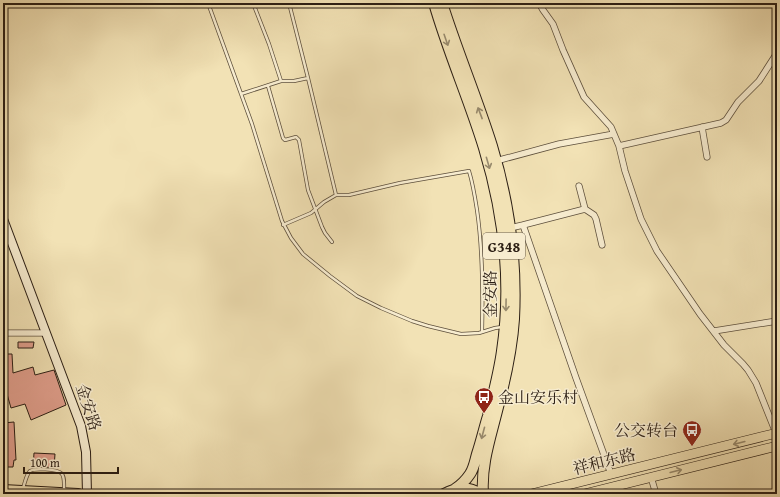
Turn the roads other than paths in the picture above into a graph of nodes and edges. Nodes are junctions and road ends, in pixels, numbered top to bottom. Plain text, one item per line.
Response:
1 (208, 3) edge
2 (253, 3) edge
3 (289, 3) edge
4 (434, 3) edge
5 (442, 3) edge
6 (539, 3) edge
7 (777, 53) edge
8 (308, 78) junction
9 (281, 81) junction
10 (268, 86) junction
11 (242, 94) junction
12 (702, 127) junction
13 (614, 134) junction
14 (619, 146) junction
15 (707, 157) dead end
16 (496, 161) junction
17 (579, 186) dead end
18 (336, 195) junction
19 (315, 209) junction
20 (585, 209) junction
21 (3, 219) edge
22 (283, 225) junction
23 (523, 225) junction
24 (510, 228) junction
25 (332, 242) dead end
26 (602, 245) dead end
27 (777, 321) edge
28 (505, 327) junction
29 (714, 331) junction
30 (482, 332) junction
31 (3, 333) edge
32 (46, 333) junction
33 (776, 433) edge
34 (777, 446) edge
35 (611, 474) junction
36 (651, 477) junction
37 (3, 490) edge
38 (617, 490) edge
39 (23, 491) junction
40 (450, 491) edge
41 (71, 494) edge
42 (78, 494) edge
43 (87, 494) edge
44 (438, 494) edge
45 (481, 494) edge
46 (531, 494) edge
47 (584, 494) edge
48 (656, 494) edge

1 - 11 lane
2 - 9 lane
3 - 8 lane
4 -> 28 highway, 金安路 / G348
16 -> 5 highway, 金安路 / G348
6 - 13 street
7 - 12 street
8 - 9 lane
8 - 18 lane
9 - 10 lane
10 - 11 lane
10 - 19 lane
11 - 22 lane
12 - 14 street
12 - 15 street
13 - 14 street
13 - 16 street
14 - 29 street
16 - 24 highway, 金安路 / G348
17 - 20 street
18 - 19 lane
18 - 30 lane
19 - 22 lane
19 - 25 lane
20 - 23 street
20 - 26 street
21 - 32 street, 金安路
22 - 30 lane
23 - 24 street
23 - 35 street
24 - 45 highway, 金安路 / G348
27 - 29 street
28 - 30 lane
28 -> 40 highway, 金安路 / G348
29 - 33 street
31 - 32 street
32 - 43 street, 金安路
33 -> 35 main road, 祥和东路
36 -> 34 main road, 祥和东路
35 - 46 main road, 祥和东路
36 - 38 main road, 祥和东路
36 - 48 street
37 - 39 highway
38 - 47 main road, 祥和东路
39 - 41 highway
39 - 41 lane
40 - 44 highway
40 - 45 highway, G348
41 - 42 highway

